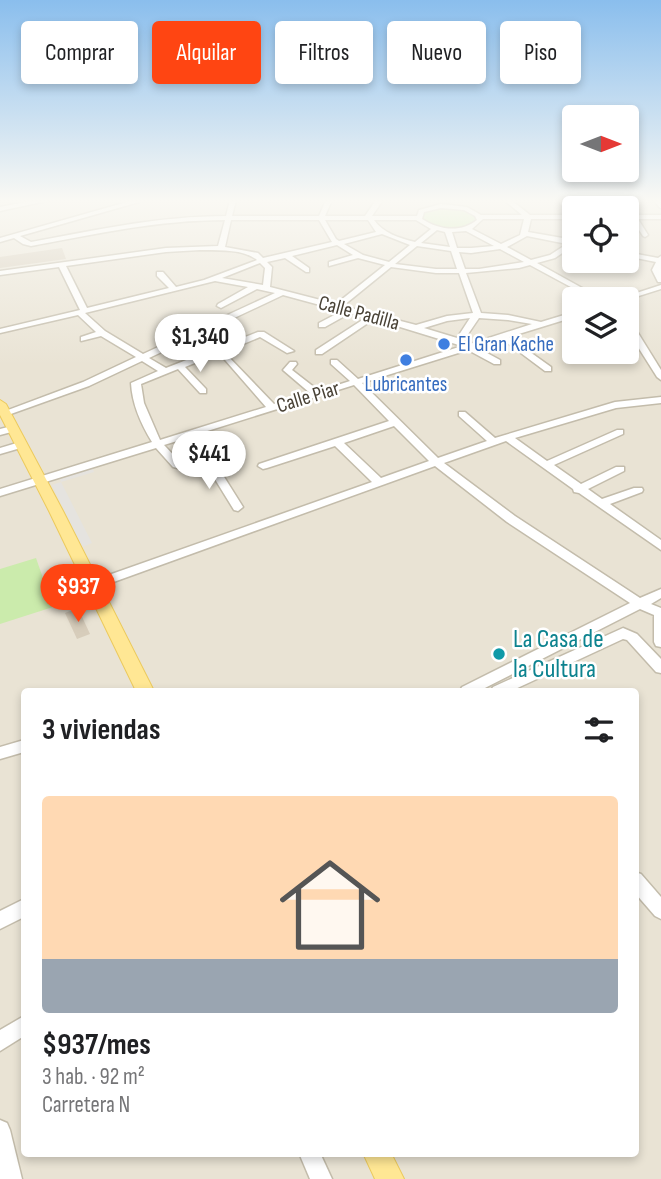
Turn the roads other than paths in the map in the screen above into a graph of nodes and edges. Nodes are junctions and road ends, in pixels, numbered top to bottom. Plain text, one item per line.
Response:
1 (130, 255) edge
2 (255, 255) edge
3 (290, 255) edge
4 (360, 255) joint
5 (402, 255) edge
6 (458, 255) edge
7 (516, 255) edge
8 (558, 255) edge
9 (286, 256) junction
10 (639, 256) edge
11 (660, 259) edge
12 (266, 260) junction
13 (332, 264) dead end
14 (390, 264) junction
15 (533, 264) junction
16 (62, 265) junction
17 (306, 270) dead end
18 (0, 273) edge
19 (464, 273) junction
20 (160, 274) dead end
21 (215, 279) junction
22 (661, 279) edge
23 (256, 286) junction
24 (576, 287) edge
25 (661, 287) edge
26 (266, 288) junction
27 (174, 289) junction
28 (283, 292) junction
29 (639, 294) edge
30 (221, 306) dead end
31 (337, 307) junction
32 (350, 310) junction
33 (82, 312) junction
34 (477, 314) junction
35 (374, 316) junction
36 (562, 318) edge
37 (322, 325) dead end
38 (540, 325) junction
39 (416, 328) junction
40 (0, 331) edge
41 (103, 333) junction
42 (504, 337) junction
43 (84, 339) dead end
44 (639, 339) edge
45 (459, 341) junction
46 (470, 348) junction
47 (290, 351) dead end
48 (319, 352) dead end
49 (223, 354) dead end
50 (141, 357) junction
51 (334, 362) dead end
52 (497, 362) dead end
53 (293, 364) dead end
54 (180, 366) junction
55 (658, 366) edge
56 (548, 369) dead end
57 (166, 372) junction
58 (661, 377) edge
59 (357, 381) junction
60 (203, 391) dead end
61 (317, 394) junction
62 (661, 400) edge
63 (2, 408) edge
64 (272, 408) junction
65 (462, 414) dead end
66 (397, 422) junction
67 (6, 430) edge
68 (620, 432) dead end
69 (507, 437) junction
70 (179, 438) junction
71 (337, 442) junction
72 (494, 442) junction
73 (155, 444) junction
74 (20, 445) junction
75 (0, 451) edge
76 (202, 458) junction
77 (435, 462) junction
78 (546, 465) junction
79 (263, 466) dead end
80 (620, 469) dead end
81 (42, 479) junction
82 (379, 484) junction
83 (578, 490) junction
84 (638, 490) dead end
85 (0, 493) edge
86 (600, 504) junction
87 (238, 507) dead end
88 (661, 546) edge
89 (93, 585) junction
90 (661, 593) edge
91 (640, 604) junction
92 (661, 613) edge
93 (661, 642) edge
94 (661, 668) edge
95 (144, 688) edge
96 (474, 688) edge
97 (504, 688) edge
98 (21, 747) edge
99 (0, 753) edge
100 (639, 885) edge
101 (21, 910) edge
102 (661, 910) edge
103 (0, 920) edge
104 (21, 1027) edge
105 (0, 1041) edge
106 (0, 1130) edge
107 (311, 1157) edge
108 (378, 1157) edge
109 (11, 1179) edge
110 (321, 1179) edge
111 (390, 1179) edge

1 - 16 street
2 - 12 street
3 - 9 street
4 - 13 street
4 - 14 street
5 - 14 street
6 - 19 street
7 - 15 street
8 - 15 street
9 - 12 street
9 - 17 street
10 - 11 street
11 - 22 street
12 - 21 street
12 - 26 street
14 - 19 street
14 - 31 street
15 - 19 street
15 - 24 street
16 - 18 street
16 - 33 street
19 - 34 street
20 - 27 street
21 - 23 street, Calle Padilla
21 - 27 street
23 - 26 street, Calle Padilla
23 - 30 street
25 - 29 street
26 - 28 street, Calle Padilla
27 - 33 street
28 - 31 street, Calle Padilla
28 - 50 street
31 - 32 street, Calle Padilla
32 - 35 street, Calle Padilla
32 - 37 street
33 - 40 street
33 - 41 street
34 - 38 street
34 - 39 street
34 - 45 street
35 - 39 street, Calle Padilla
35 - 48 street
36 - 38 street, Calle Piar
38 - 42 street, Calle Piar
39 - 45 street, Calle Padilla
41 - 43 street
41 - 50 street
42 - 46 street, Calle Piar
42 - 56 street
44 - 55 street
45 - 46 street, Calle Padilla
46 - 52 street, Calle Padilla
46 - 59 street, Calle Piar
47 - 54 street
49 - 64 street
50 - 57 street
50 - 63 street
51 - 59 street
53 - 61 street
54 - 57 street
54 - 60 street
55 - 58 street
57 - 73 street
59 - 61 street, Calle Piar
59 - 66 street
61 - 64 street, Calle Piar
62 - 69 street
63 - 67 main road
64 - 70 street, Calle Piar
65 - 72 street
66 - 71 street
66 - 77 street
67 - 74 main road
68 - 78 street
69 - 72 street
69 - 78 street
70 - 73 street, Calle Piar
70 - 76 street
71 - 79 street
71 - 82 street
72 - 77 street
73 - 76 street
73 - 81 street, Calle Piar
74 - 75 street
74 - 81 main road
76 - 87 street
77 - 82 street
77 - 91 street
78 - 83 street
80 - 83 street
81 - 85 street
81 - 89 main road
82 - 89 street
83 - 86 street
84 - 86 street
86 - 88 street
89 - 95 main road
90 - 91 street
91 - 92 street
91 - 96 street
92 - 93 street
94 - 97 street
98 - 99 street
100 - 102 street
101 - 103 street
104 - 105 street
106 - 109 street
107 - 110 street
108 - 111 main road

